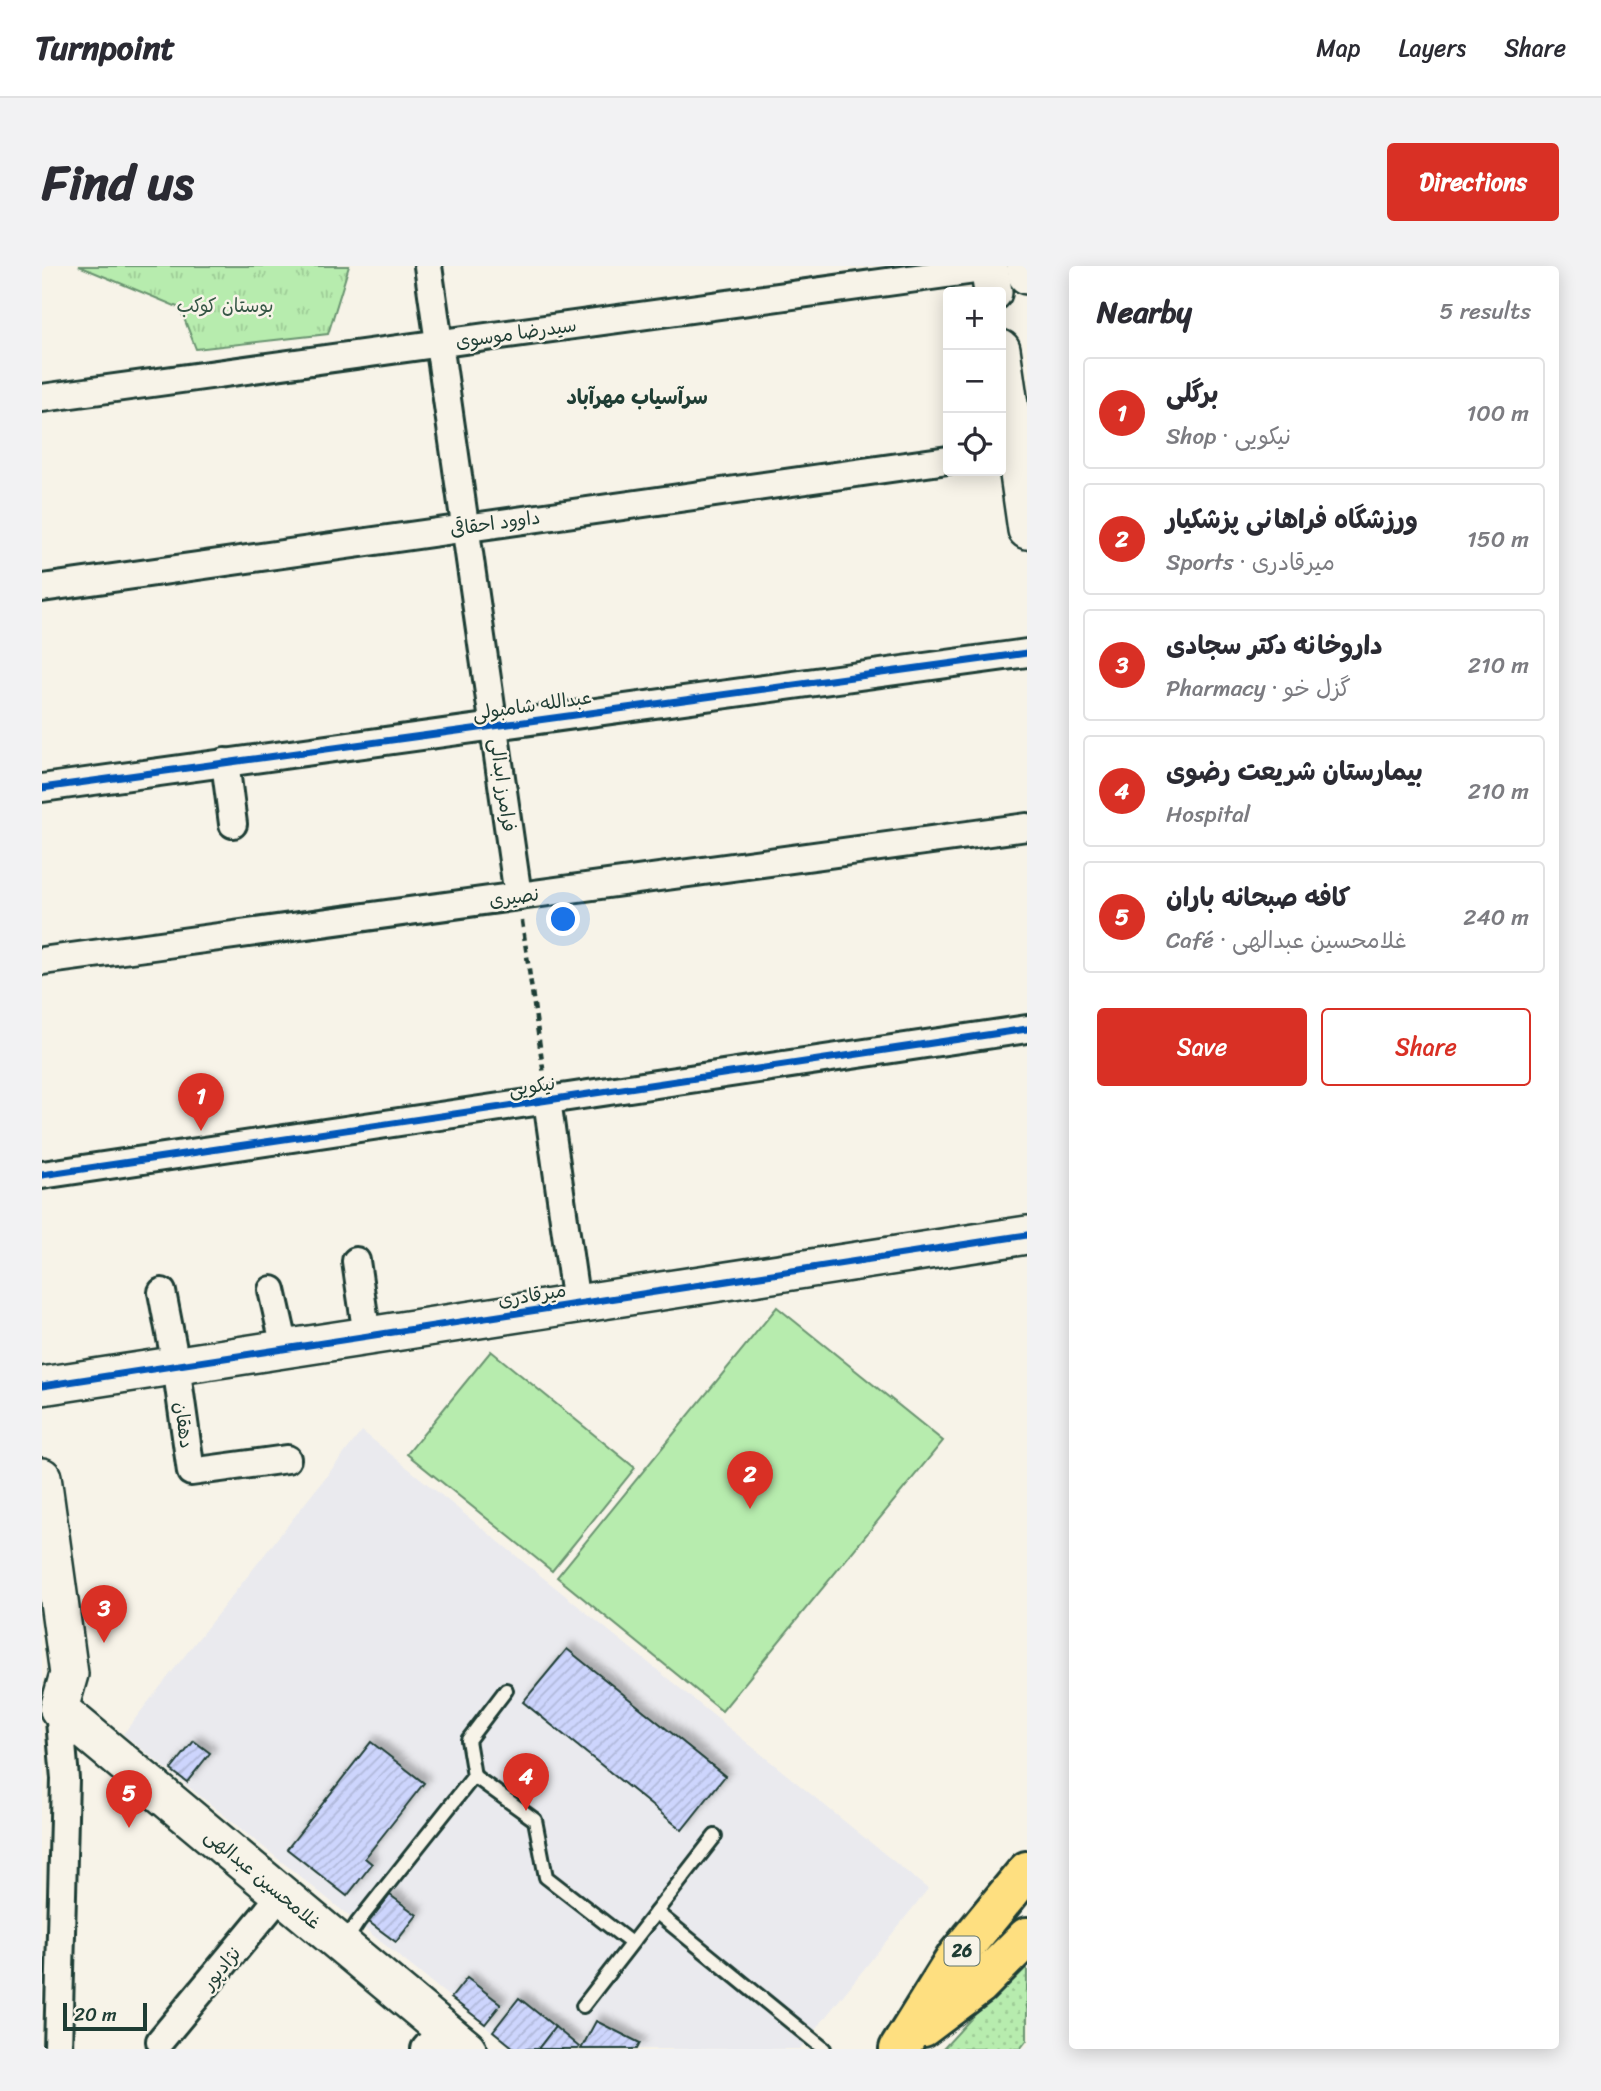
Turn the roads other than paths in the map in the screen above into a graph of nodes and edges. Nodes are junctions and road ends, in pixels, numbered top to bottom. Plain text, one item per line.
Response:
1 (428, 266) edge
2 (1026, 266) edge
3 (1027, 275) edge
4 (990, 276) edge
5 (439, 343) junction
6 (1001, 350) edge
7 (42, 398) edge
8 (1008, 452) edge
9 (943, 461) edge
10 (465, 527) junction
11 (1027, 530) edge
12 (42, 588) edge
13 (1027, 653) edge
14 (494, 726) junction
15 (225, 762) junction
16 (42, 788) edge
17 (233, 824) dead end
18 (1027, 827) edge
19 (518, 896) junction
20 (42, 961) edge
21 (1027, 1029) edge
22 (547, 1100) junction
23 (42, 1175) edge
24 (1027, 1235) edge
25 (356, 1261) dead end
26 (272, 1290) dead end
27 (162, 1292) dead end
28 (576, 1304) junction
29 (367, 1336) junction
30 (285, 1348) junction
31 (176, 1365) junction
32 (42, 1385) edge
33 (287, 1459) dead end
34 (42, 1477) edge
35 (56, 1576) junction
36 (42, 1617) edge
37 (506, 1690) dead end
38 (51, 1710) edge
39 (474, 1776) junction
40 (715, 1836) dead end
41 (52, 1854) edge
42 (1027, 1871) edge
43 (281, 1895) junction
44 (656, 1912) junction
45 (1027, 1937) edge
46 (631, 1943) junction
47 (342, 1945) junction
48 (583, 2006) dead end
49 (51, 2021) edge
50 (160, 2041) dead end
51 (445, 2042) edge
52 (903, 2044) edge
53 (58, 2049) edge
54 (824, 2049) edge

1 - 5 street, فرامرز ابدالی
2 - 3 street
4 - 5 street, سیدرضا موسوی
5 - 7 street, سیدرضا موسوی
5 - 10 street, فرامرز ابدالی
6 - 8 street
8 - 11 street
9 - 10 street, داوود احقاقی
10 - 12 street, داوود احقاقی
10 - 14 street, فرامرز ابدالی
13 - 14 street, عبدالله شامبولی
14 - 15 street, عبدالله شامبولی
14 - 19 street, فرامرز ابدالی
15 - 16 street, عبدالله شامبولی
15 - 17 street
18 - 19 street, نصیری
19 - 20 street, نصیری
21 - 22 street, نیکویی
22 - 23 street, نیکویی
22 - 28 street
24 - 28 street, میرقادری
25 - 29 street
26 - 30 street
27 - 31 street
28 - 29 street, میرقادری
29 - 30 street, میرقادری
30 - 31 street, میرقادری
31 - 32 street, میرقادری
31 - 33 street, دهقان
34 - 35 street
35 - 36 street
35 - 38 street
37 - 39 lane
38 - 41 street
38 - 43 street, غلامحسین عبدالهی
39 - 46 lane
39 - 47 lane
40 - 44 lane
41 - 49 street
42 - 52 highway, 26
43 - 47 street, غلامحسین عبدالهی
43 - 50 street, نژادپور
44 - 46 lane
44 - 54 lane
45 - 52 highway
46 - 48 lane
47 - 51 street, غلامحسین عبدالهی
49 - 53 street

